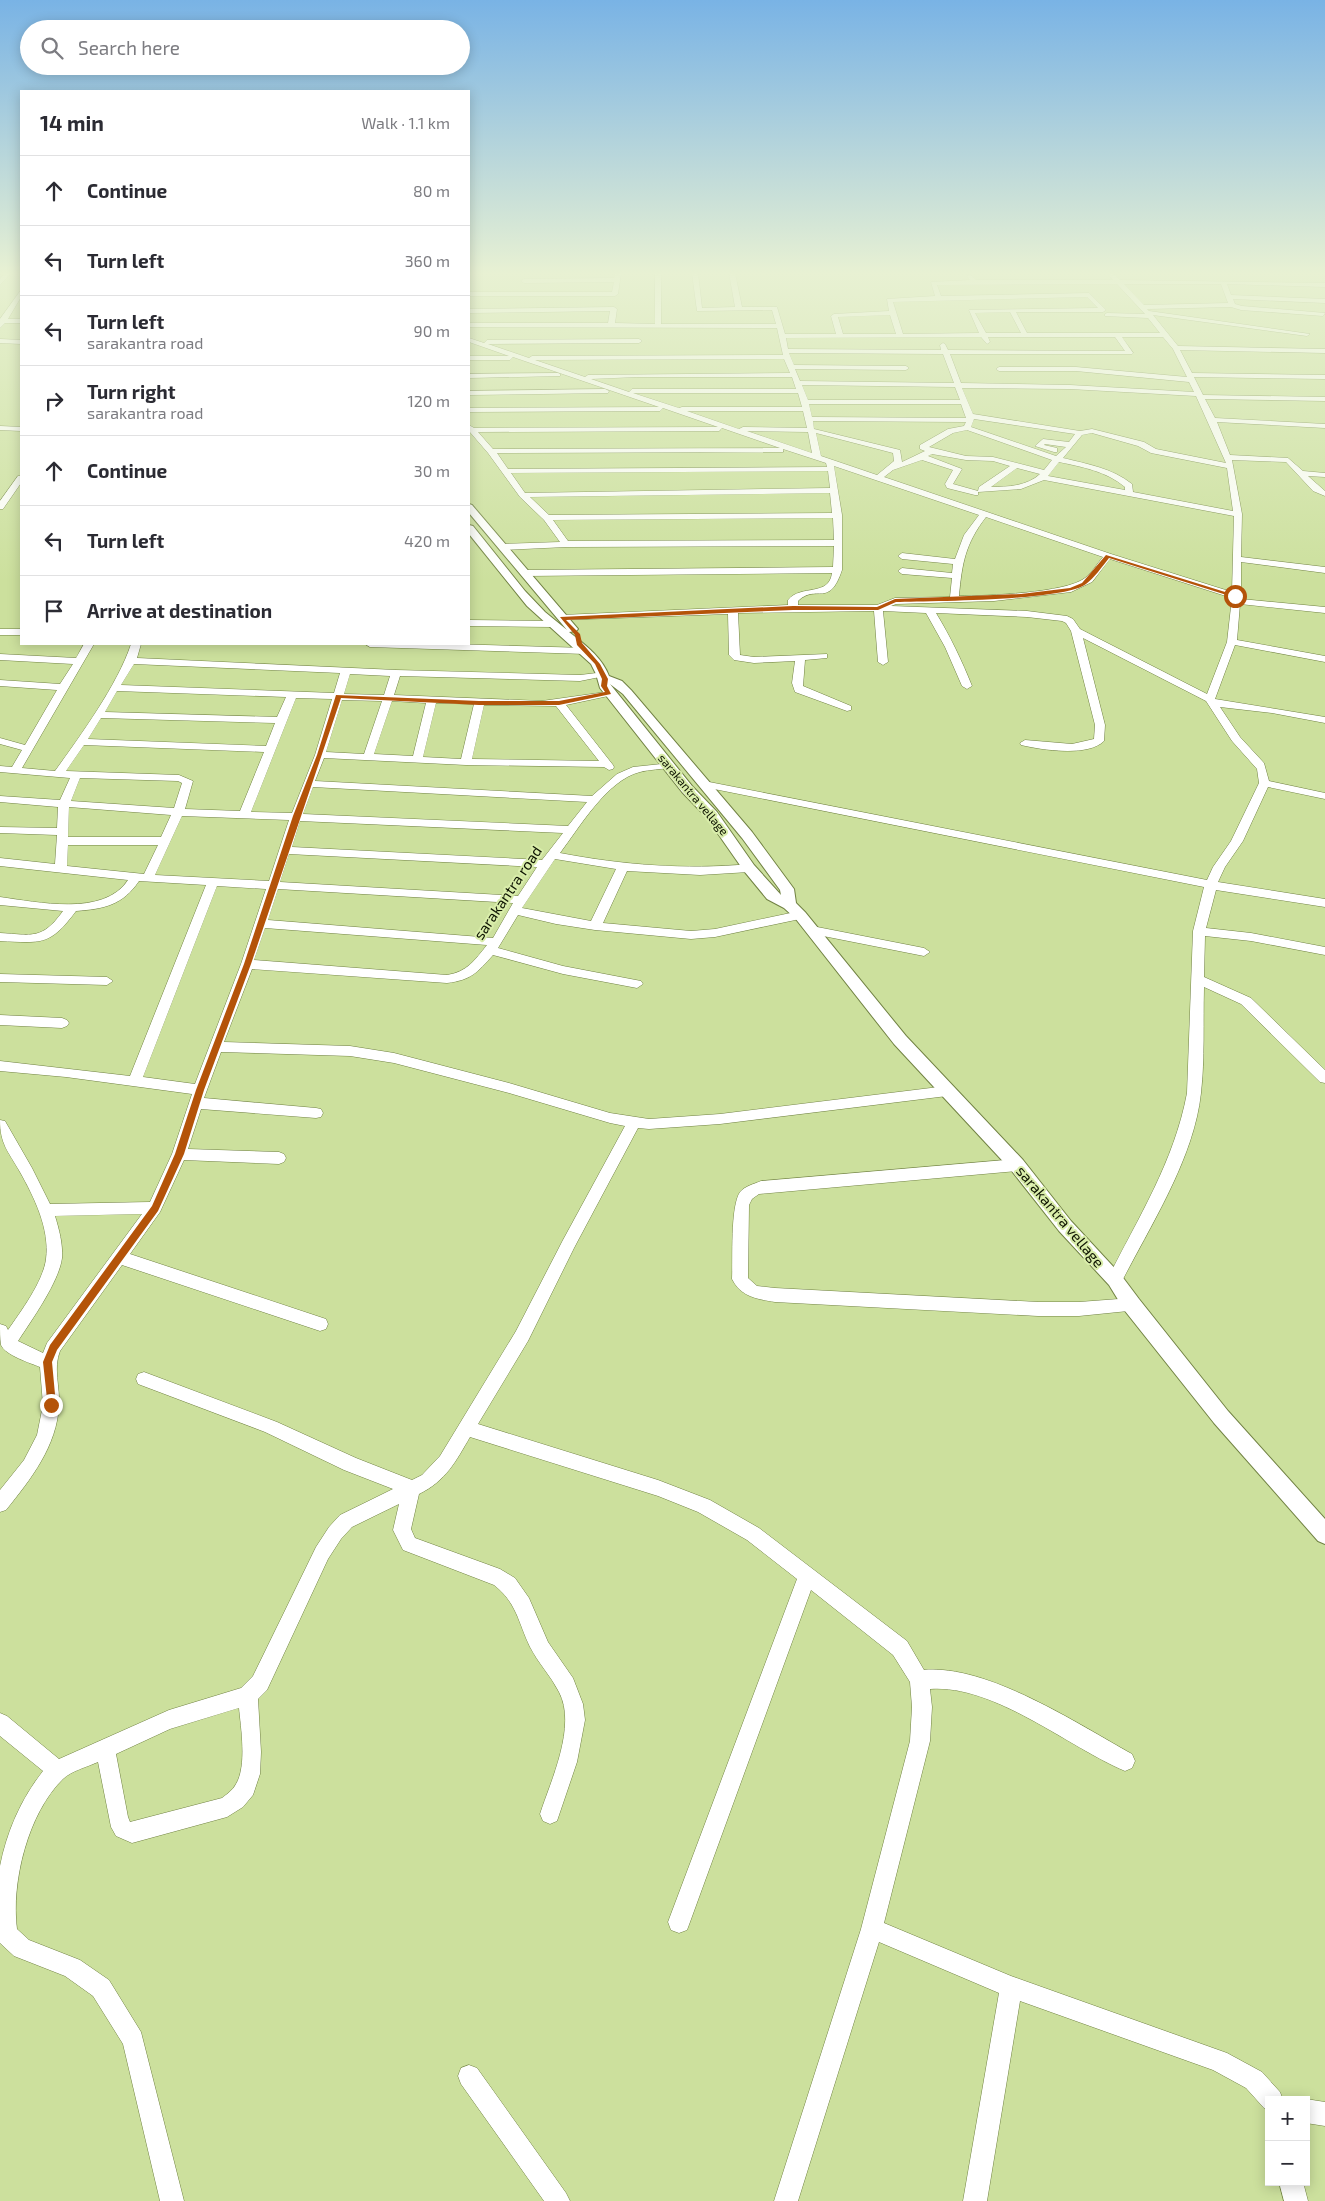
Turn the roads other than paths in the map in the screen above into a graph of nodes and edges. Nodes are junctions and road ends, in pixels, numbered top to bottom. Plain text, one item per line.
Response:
1 (794, 375) edge
2 (470, 376) edge
3 (483, 376) edge
4 (571, 376) edge
5 (623, 376) edge
6 (909, 376) edge
7 (955, 376) edge
8 (1002, 376) edge
9 (1170, 376) edge
10 (1191, 377) junction
11 (1325, 377) edge
12 (577, 378) junction
13 (798, 383) junction
14 (913, 384) junction
15 (959, 385) junction
16 (1006, 386) junction
17 (620, 391) junction
18 (801, 391) junction
19 (470, 393) edge
20 (1200, 396) junction
21 (1325, 399) edge
22 (965, 402) junction
23 (806, 406) junction
24 (671, 409) junction
25 (470, 410) edge
26 (808, 419) junction
27 (1212, 420) junction
28 (970, 421) junction
29 (1325, 426) edge
30 (0, 428) edge
31 (20, 429) edge
32 (470, 429) edge
33 (729, 429) junction
34 (811, 430) junction
35 (1080, 433) junction
36 (1071, 445) junction
37 (792, 450) junction
38 (491, 451) junction
39 (931, 451) junction
40 (1065, 453) junction
41 (922, 457) junction
42 (817, 458) junction
43 (1057, 459) junction
44 (1229, 462) junction
45 (831, 466) junction
46 (1015, 466) junction
47 (893, 468) junction
48 (505, 472) junction
49 (1300, 473) junction
50 (1043, 475) junction
51 (1325, 475) edge
52 (878, 478) junction
53 (20, 479) edge
54 (835, 490) junction
55 (979, 491) junction
56 (1129, 493) junction
57 (1325, 494) edge
58 (523, 495) junction
59 (960, 506) junction
60 (0, 507) edge
61 (470, 508) edge
62 (984, 514) junction
63 (1238, 514) junction
64 (838, 515) junction
65 (547, 518) junction
66 (470, 529) edge
67 (838, 543) junction
68 (566, 544) junction
69 (502, 547) junction
70 (902, 556) dead end
71 (1108, 556) junction
72 (1236, 558) junction
73 (958, 562) junction
74 (838, 570) junction
75 (1325, 570) edge
76 (902, 571) dead end
77 (524, 572) junction
78 (956, 576) junction
79 (1235, 598) junction
80 (954, 599) junction
81 (793, 608) junction
82 (878, 608) junction
83 (733, 610) junction
84 (929, 610) junction
85 (1325, 610) edge
86 (557, 621) junction
87 (470, 623) edge
88 (1076, 631) junction
89 (0, 632) edge
90 (20, 632) edge
91 (1232, 642) junction
92 (88, 645) edge
93 (136, 645) edge
94 (441, 645) edge
95 (583, 647) junction
96 (824, 656) dead end
97 (0, 657) edge
98 (800, 658) junction
99 (79, 660) junction
100 (1325, 660) edge
101 (131, 661) junction
102 (883, 662) dead end
103 (346, 671) junction
104 (396, 673) junction
105 (603, 677) junction
106 (0, 683) edge
107 (967, 686) dead end
108 (63, 687) junction
109 (114, 688) junction
110 (627, 692) joint
111 (609, 693) junction
112 (292, 695) junction
113 (338, 696) junction
114 (387, 698) junction
115 (432, 700) junction
116 (1211, 701) junction
117 (479, 703) junction
118 (559, 703) junction
119 (848, 708) dead end
120 (98, 715) junction
121 (281, 720) junction
122 (1325, 720) edge
123 (0, 741) edge
124 (81, 742) junction
125 (1025, 743) dead end
126 (28, 749) junction
127 (270, 749) junction
128 (320, 755) junction
129 (368, 757) junction
130 (417, 760) junction
131 (466, 762) junction
132 (604, 764) junction
133 (667, 764) junction
134 (0, 769) edge
135 (15, 771) junction
136 (58, 774) junction
137 (76, 775) junction
138 (621, 776) junction
139 (1264, 783) junction
140 (309, 784) junction
141 (704, 784) junction
142 (1325, 796) edge
143 (4, 799) edge
144 (596, 799) junction
145 (64, 804) junction
146 (0, 809) edge
147 (178, 812) junction
148 (244, 816) junction
149 (296, 816) junction
150 (0, 830) edge
151 (572, 830) junction
152 (64, 837) junction
153 (165, 841) junction
154 (286, 850) junction
155 (549, 860) junction
156 (0, 862) edge
157 (61, 868) junction
158 (622, 868) junction
159 (749, 868) junction
160 (142, 877) junction
161 (213, 882) junction
162 (1212, 885) junction
163 (272, 886) junction
164 (0, 901) edge
165 (1325, 903) edge
166 (518, 905) junction
167 (73, 907) junction
168 (794, 910) junction
169 (260, 924) junction
170 (595, 926) junction
171 (812, 930) junction
172 (1199, 931) junction
173 (0, 937) edge
174 (494, 946) junction
175 (1325, 951) edge
176 (924, 952) dead end
177 (247, 964) junction
178 (0, 978) edge
179 (1198, 979) junction
180 (107, 980) dead end
181 (637, 984) dead end
182 (0, 1020) edge
183 (62, 1023) dead end
184 (216, 1047) junction
185 (0, 1066) edge
186 (1325, 1078) edge
187 (134, 1082) junction
188 (948, 1090) junction
189 (198, 1096) junction
190 (316, 1113) dead end
191 (633, 1123) junction
192 (0, 1125) edge
193 (180, 1154) junction
194 (280, 1158) dead end
195 (1017, 1165) junction
196 (155, 1208) junction
197 (45, 1210) junction
198 (119, 1257) junction
199 (1115, 1280) junction
200 (1132, 1305) junction
201 (320, 1324) dead end
202 (4, 1337) edge
203 (48, 1362) junction
204 (144, 1379) dead end
205 (467, 1428) junction
206 (412, 1488) junction
207 (0, 1504) edge
208 (1323, 1530) edge
209 (807, 1577) junction
210 (920, 1680) junction
211 (248, 1695) junction
212 (0, 1723) edge
213 (105, 1748) junction
214 (1124, 1760) dead end
215 (57, 1770) junction
216 (550, 1814) dead end
217 (679, 1922) dead end
218 (872, 1929) junction
219 (1010, 1987) junction
220 (469, 2076) dead end
221 (1268, 2096) edge
222 (1310, 2112) edge
223 (1325, 2114) edge
224 (1292, 2186) edge
225 (172, 2201) edge
226 (558, 2201) edge
227 (786, 2201) edge
228 (975, 2201) edge
229 (1296, 2201) edge

1 - 13 street
2 - 3 street
4 - 12 street
5 - 12 street
6 - 14 street
7 - 15 street
8 - 16 street
9 - 10 street
10 - 11 street
10 - 20 street
12 - 17 street
13 - 14 street
13 - 18 street
14 - 15 street
15 - 16 street
15 - 22 street
16 - 20 street
17 - 18 street
17 - 19 street
17 - 24 street
18 - 23 street
20 - 21 street
20 - 27 street
22 - 23 street
22 - 28 street
23 - 24 street
23 - 26 street
24 - 25 street
24 - 33 street
26 - 28 street
26 - 34 street
27 - 29 street
27 - 44 street
28 - 35 street
28 - 39 street
28 - 43 street
30 - 31 street
32 - 33 street
32 - 38 street
33 - 34 street
33 - 37 street
34 - 42 street
34 - 47 street
35 - 36 street
35 - 44 street
36 - 40 street
36 - 40 street
37 - 38 street
37 - 42 street
38 - 48 street
39 - 41 street
39 - 46 street
40 - 43 street
41 - 47 street
41 - 55 street
42 - 45 street
43 - 50 street
43 - 56 street
44 - 49 street
44 - 63 street
45 - 48 street
45 - 52 street
45 - 54 street
46 - 50 street
46 - 55 street
47 - 52 street
48 - 58 street
49 - 51 street
49 - 57 street
50 - 55 street
50 - 56 street
52 - 59 street
53 - 60 street
54 - 58 street
54 - 64 street
55 - 59 street
56 - 63 street
58 - 65 street
59 - 62 street
61 - 69 street
62 - 71 street
62 - 73 street
63 - 72 street
64 - 65 street
64 - 67 street
65 - 68 street
66 - 86 street
67 - 68 street
67 - 74 street
68 - 69 street
69 - 77 street
70 - 73 street
71 - 79 street
71 - 80 street
72 - 75 street
72 - 79 street
73 - 78 street
74 - 77 street
74 - 81 street
76 - 78 street
77 - 86 street
78 - 80 street
79 - 85 street
79 - 91 street
80 - 82 street
81 - 82 street
81 - 83 street
82 - 84 street
82 - 102 street
83 - 86 street
83 - 98 street
84 - 88 street
84 - 107 street
86 - 87 street
86 - 95 street
88 - 116 street
88 - 125 street
89 - 90 street
91 - 100 street
91 - 116 street
92 - 99 street
93 - 101 street
94 - 95 street
95 - 105 street
96 - 98 street
97 - 99 street
98 - 119 street
99 - 108 street
101 - 103 street
101 - 109 street
103 - 104 street
103 - 113 street
104 - 105 street
104 - 114 street
105 - 110 street
105 - 111 street, sarakantra vellage
106 - 108 street
108 - 126 street
109 - 112 street
109 - 120 street
110 - 141 street, sarakantra vellage
111 - 118 street
111 - 133 street, sarakantra vellage
112 - 113 street
112 - 121 street
113 - 114 street
113 - 128 street
114 - 115 street
114 - 129 street
115 - 117 street
115 - 130 street
116 - 122 street
116 - 139 street
117 - 118 street
117 - 131 street
118 - 132 street
120 - 121 street
120 - 124 street
121 - 127 street
123 - 126 street
124 - 127 street
124 - 136 street
126 - 135 street
127 - 148 street
128 - 129 street
128 - 140 street
129 - 130 street
130 - 131 street
131 - 132 street
132 - 138 street
133 - 138 street, sarakantra road
133 - 159 street, sarakantra vellage
134 - 135 street
135 - 136 street
136 - 137 street
137 - 145 street
137 - 147 street
138 - 144 street, sarakantra road
139 - 142 street
139 - 162 street
140 - 144 street
140 - 149 street
141 - 162 street
141 - 168 street, sarakantra vellage
143 - 145 street
143 - 146 street
144 - 151 street, sarakantra road
145 - 147 street
145 - 152 street
147 - 148 street
147 - 153 street
148 - 149 street
149 - 151 street
149 - 154 street
150 - 152 street
151 - 155 street, sarakantra road
152 - 153 street
152 - 157 street
153 - 160 street
154 - 155 street
154 - 163 street
155 - 158 street
155 - 166 street, sarakantra road
156 - 157 street
157 - 160 street
158 - 159 street
158 - 170 street
159 - 168 street, sarakantra vellage
160 - 161 street
160 - 167 street
161 - 163 street
161 - 187 street
162 - 165 street
162 - 172 street
163 - 166 street
163 - 169 street
164 - 167 street
166 - 170 street
166 - 174 street, sarakantra road
167 - 173 street
168 - 170 street
168 - 171 street, sarakantra vellage
169 - 174 street
169 - 177 street
171 - 176 street
171 - 188 street, sarakantra vellage
172 - 175 street
172 - 179 street
174 - 177 street, sarakantra road
174 - 181 street
177 - 184 street
178 - 180 street
179 - 186 street
179 - 199 street
182 - 183 street
184 - 189 street
184 - 191 street
185 - 187 street
187 - 189 street
188 - 191 street
188 - 195 street, sarakantra vellage
189 - 190 street
189 - 193 street
191 - 205 street
192 - 197 street
193 - 194 street
193 - 196 street
195 - 199 street, sarakantra vellage
195 - 200 street
196 - 197 street
196 - 198 street
197 - 202 street
198 - 201 street
198 - 203 street
199 - 200 street, sarakantra vellage
200 - 208 street, sarakantra vellage
202 - 203 street
203 - 207 street
204 - 206 street
205 - 206 street
205 - 209 street
206 - 211 street
206 - 216 street
209 - 210 street
209 - 217 street
210 - 214 street
210 - 218 street
211 - 213 street
211 - 213 street
212 - 215 street
213 - 215 street
215 - 225 street
218 - 219 street
218 - 227 street
219 - 221 street
219 - 228 street
220 - 226 street
222 - 223 street
224 - 229 street

